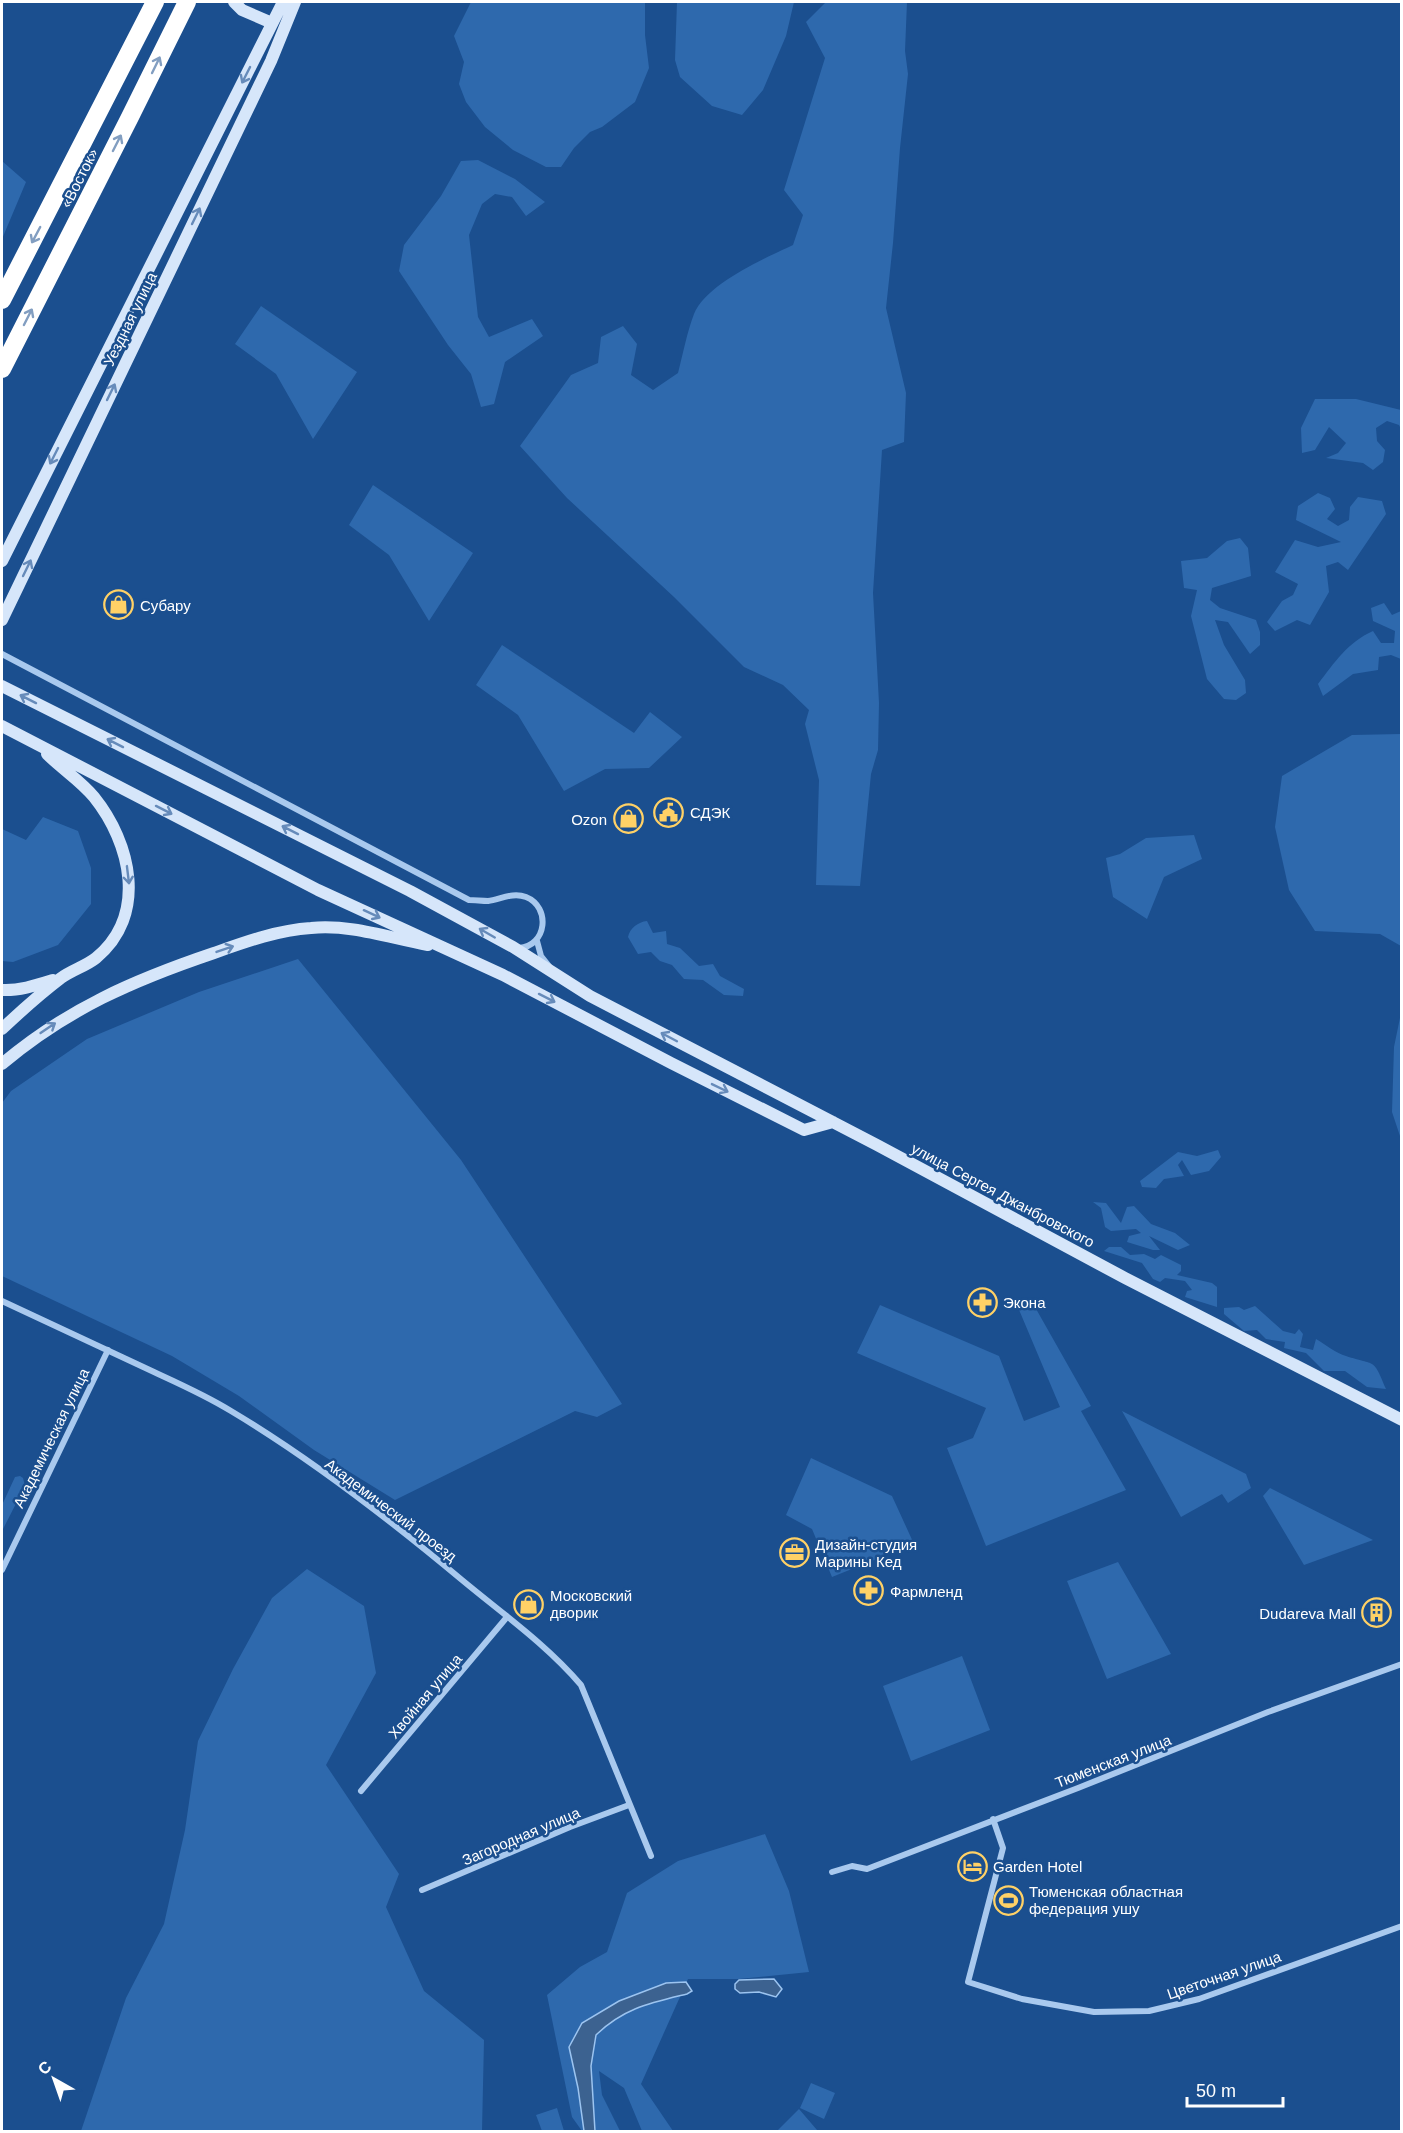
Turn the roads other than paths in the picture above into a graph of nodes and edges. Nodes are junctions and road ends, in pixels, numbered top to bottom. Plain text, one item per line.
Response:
1 (155, 2) edge
2 (187, 2) edge
3 (234, 2) edge
4 (282, 2) edge
5 (295, 2) edge
6 (277, 26) junction
7 (2, 300) edge
8 (2, 369) edge
9 (2, 561) edge
10 (2, 620) edge
11 (2, 654) edge
12 (2, 686) edge
13 (2, 726) edge
14 (37, 745) junction
15 (537, 940) junction
16 (513, 947) junction
17 (448, 949) junction
18 (556, 974) junction
19 (63, 977) junction
20 (2, 990) edge
21 (2, 1029) edge
22 (2, 1064) edge
23 (833, 1122) junction
24 (2, 1301) edge
25 (108, 1350) junction
26 (1401, 1420) edge
27 (2, 1570) edge
28 (507, 1617) junction
29 (1401, 1664) edge
30 (361, 1791) dead end
31 (629, 1805) junction
32 (993, 1819) junction
33 (651, 1856) dead end
34 (832, 1872) dead end
35 (422, 1890) dead end
36 (1401, 1926) edge

1 -> 7 highway, «Восток»
8 -> 2 highway, «Восток»
3 - 6 street
4 - 6 street, Уездная улица
5 - 6 street
6 -> 9 street, Уездная улица
10 -> 6 street, Уездная улица
11 - 15 street
16 -> 12 street, улица Сергея Джанбровского
13 - 14 street
14 -> 17 street
14 -> 19 street
15 - 16 street
15 - 18 street
16 - 18 street, улица Сергея Джанбровского
22 -> 17 street
17 -> 23 street
23 -> 18 street, улица Сергея Джанбровского
19 - 20 street
19 - 21 street
23 - 26 street, улица Сергея Джанбровского
24 - 25 street, Академический проезд
25 - 27 street, Академическая улица
25 - 28 street, Академический проезд
28 - 30 street, Хвойная улица
28 - 31 street, Академический проезд
29 - 32 street, Тюменская улица
31 - 33 street, Академический проезд
31 - 35 street, Загородная улица
32 - 34 street, Тюменская улица
32 - 36 street, Цветочная улица

